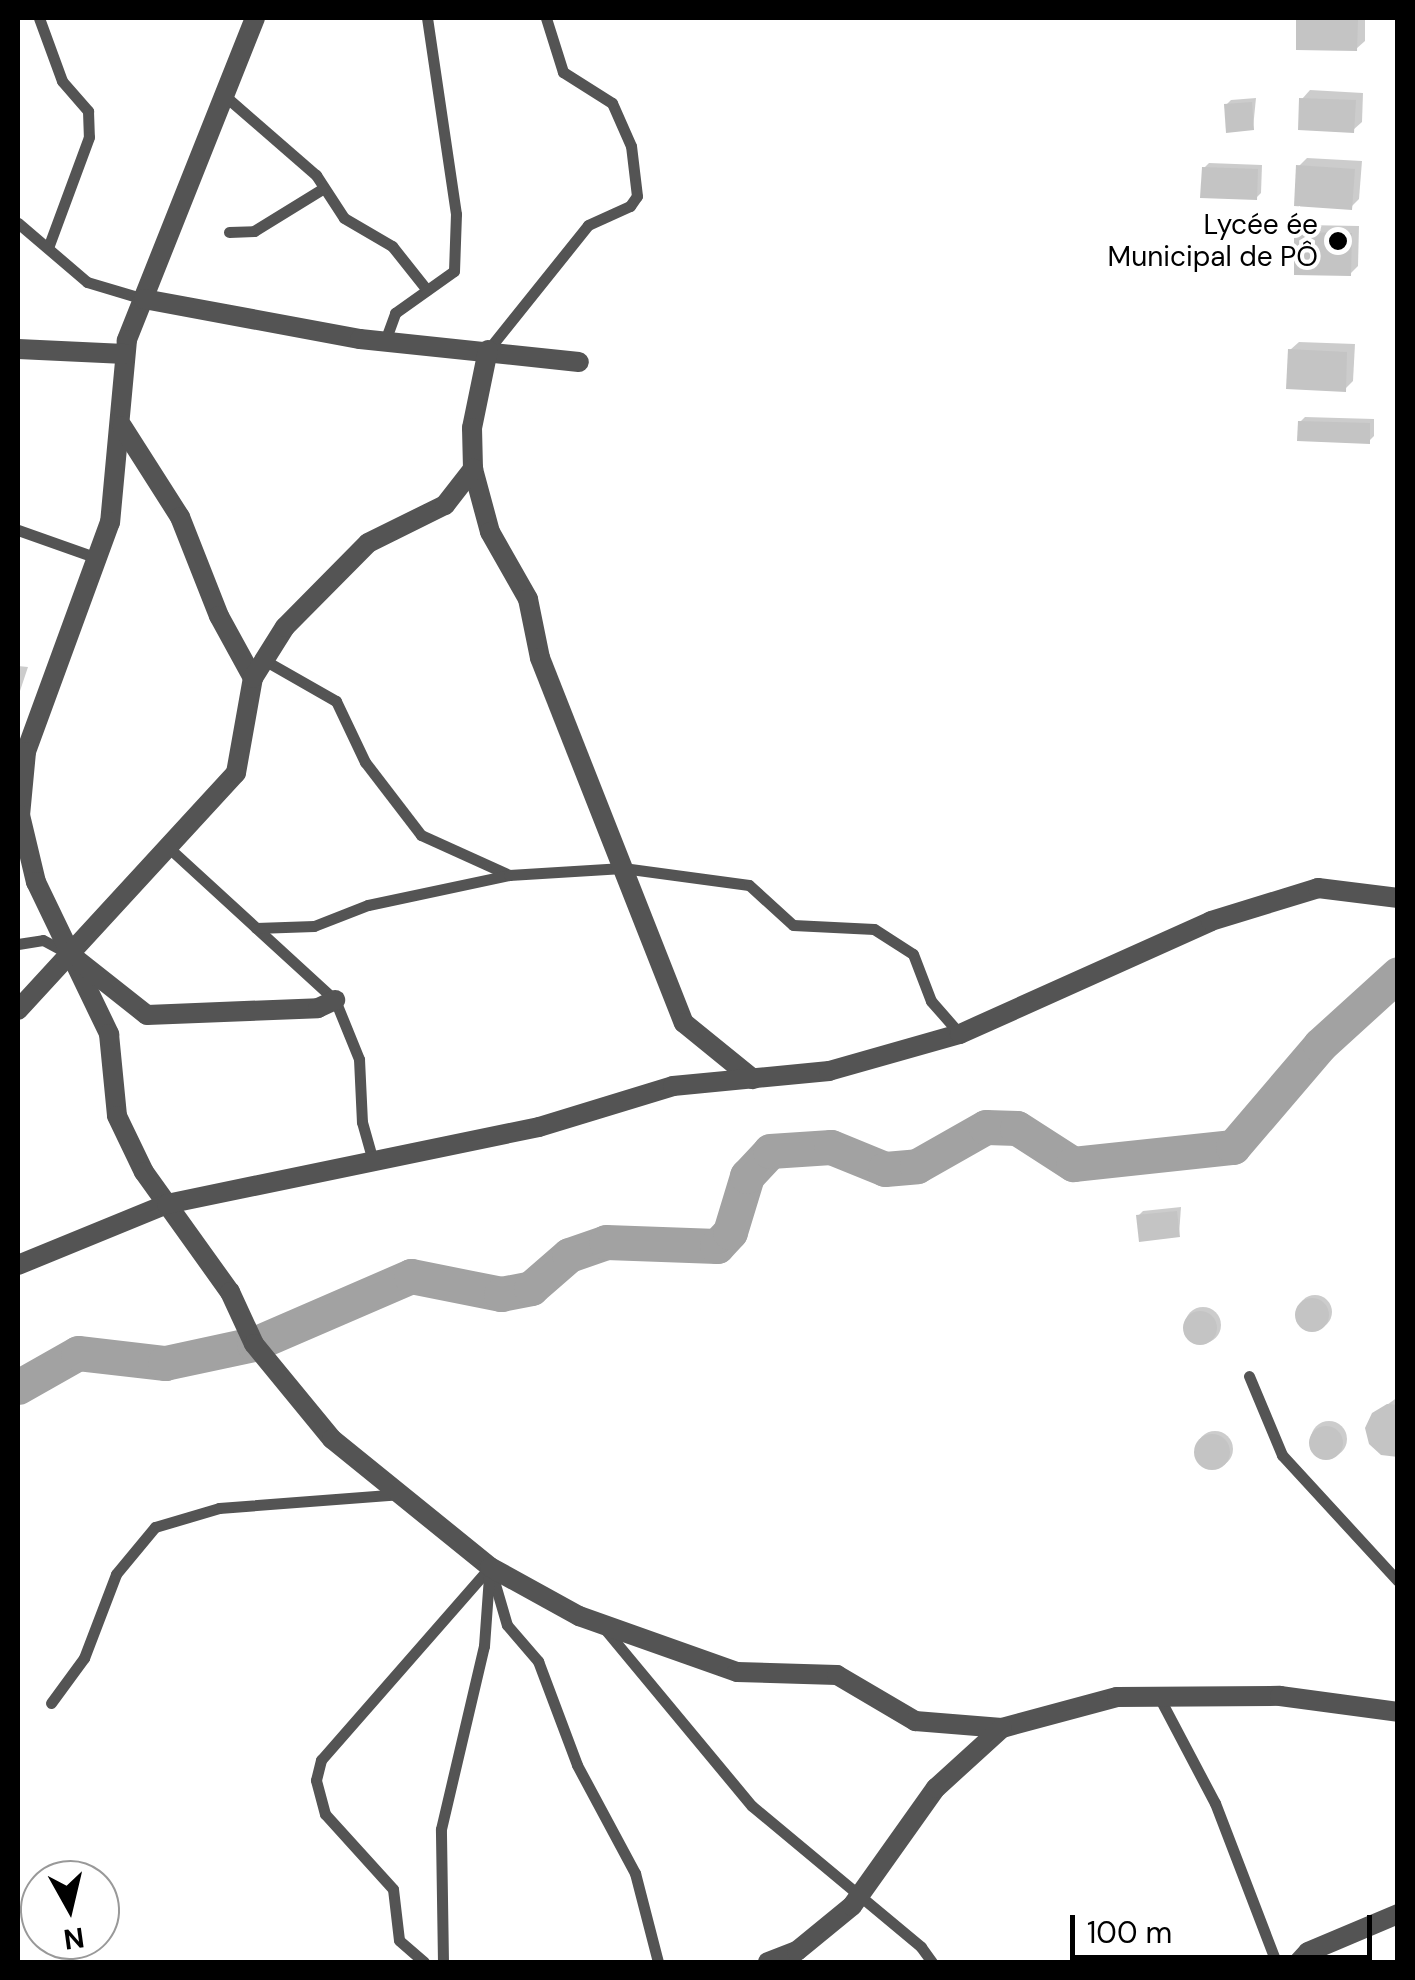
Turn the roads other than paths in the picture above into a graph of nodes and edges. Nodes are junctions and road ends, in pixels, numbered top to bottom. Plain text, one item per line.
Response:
1 (39, 18) edge
2 (255, 18) edge
3 (427, 18) edge
4 (546, 18) edge
5 (225, 96) junction
6 (324, 188) junction
7 (18, 222) edge
8 (230, 232) dead end
9 (49, 245) junction
10 (427, 290) junction
11 (144, 299) junction
12 (384, 341) junction
13 (18, 350) edge
14 (488, 350) junction
15 (125, 354) junction
16 (579, 362) dead end
17 (122, 426) junction
18 (473, 469) junction
19 (18, 530) edge
20 (97, 558) junction
21 (258, 669) junction
22 (18, 815) edge
23 (168, 848) junction
24 (623, 868) junction
25 (509, 876) junction
26 (1398, 898) edge
27 (256, 928) junction
28 (18, 944) edge
29 (71, 955) junction
30 (334, 1000) junction
31 (18, 1010) edge
32 (960, 1034) junction
33 (753, 1079) junction
34 (373, 1162) junction
35 (167, 1204) junction
36 (18, 1265) edge
37 (1250, 1376) dead end
38 (401, 1494) junction
39 (490, 1567) junction
40 (1398, 1582) edge
41 (599, 1623) junction
42 (1159, 1697) junction
43 (50, 1703) dead end
44 (1398, 1712) edge
45 (1002, 1728) junction
46 (857, 1899) junction
47 (1398, 1914) edge
48 (424, 1962) edge
49 (443, 1962) edge
50 (658, 1962) edge
51 (768, 1962) edge
52 (932, 1962) edge
53 (1276, 1962) edge
54 (1299, 1962) edge

1 - 9 lane
2 - 5 street
3 - 10 lane
4 - 14 lane
5 - 6 lane
5 - 11 street
6 - 8 lane
6 - 10 lane
7 - 9 lane
9 - 11 lane
10 - 12 lane
11 - 12 street
11 - 15 street
12 - 14 street
13 - 15 street
14 - 16 street
14 - 18 street
15 - 17 street
17 - 20 street
17 - 21 street
18 - 21 street
18 - 24 street
19 - 20 lane
20 - 22 street
21 - 23 street
21 - 25 lane
22 - 29 street
23 - 27 lane
23 - 29 street
24 - 25 lane
24 - 32 lane
24 - 33 street
25 - 27 lane
26 - 32 street
27 - 30 lane
28 - 29 lane
29 - 30 street
29 - 31 street
29 - 35 street
30 - 34 lane
32 - 33 street
33 - 34 street
34 - 35 street
35 - 36 street
35 - 38 street
37 - 40 lane
38 - 39 street
38 - 43 lane
39 - 41 street
39 - 48 lane
39 - 49 lane
39 - 50 lane
41 - 45 street
41 - 46 lane
42 - 44 street
42 - 45 street
42 - 53 lane
45 - 46 street
46 - 51 street
46 - 52 lane
47 - 54 street

